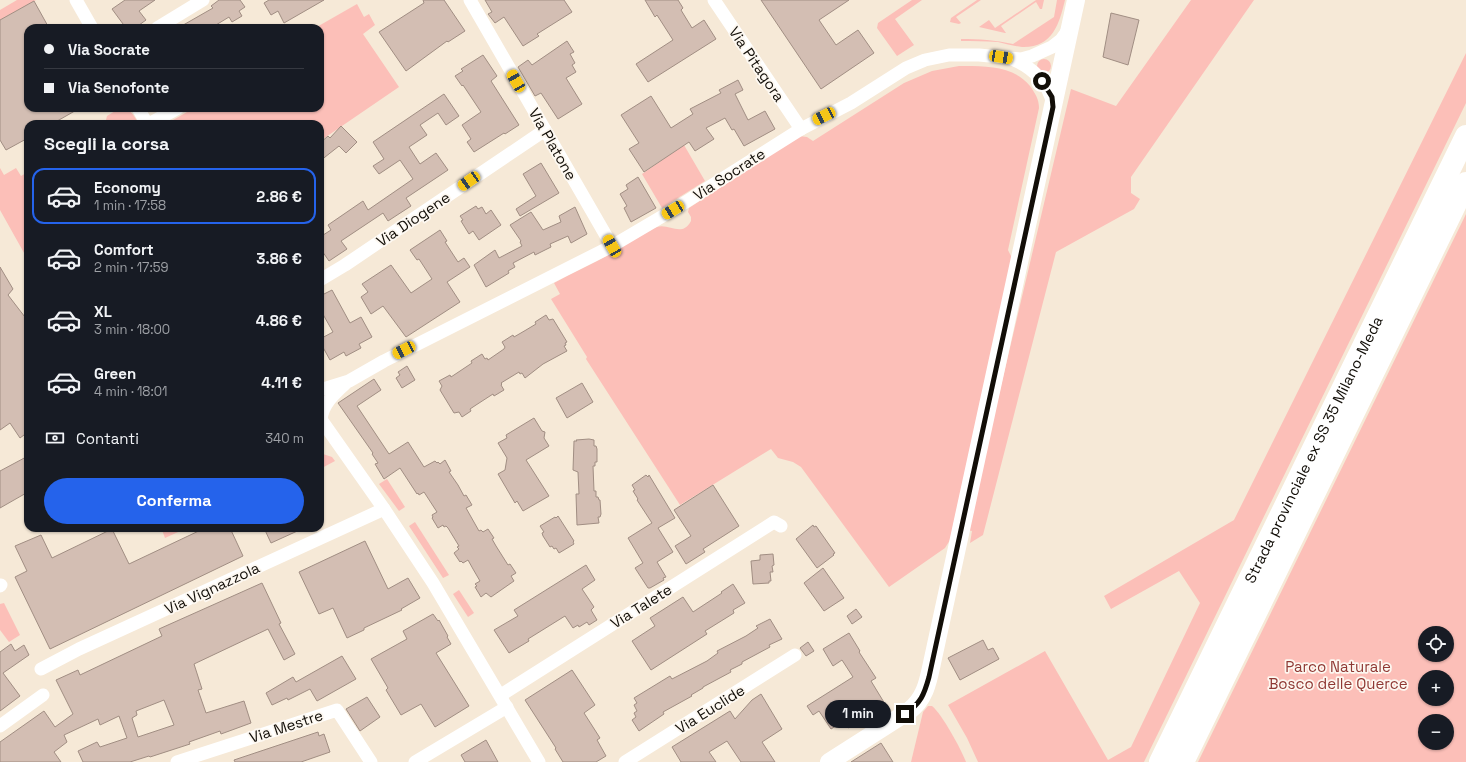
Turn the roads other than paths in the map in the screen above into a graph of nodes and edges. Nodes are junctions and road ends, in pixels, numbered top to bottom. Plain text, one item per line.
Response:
1 (76, 0) edge
2 (203, 0) edge
3 (470, 0) edge
4 (714, 0) edge
5 (1076, 0) edge
6 (90, 24) edge
7 (164, 24) edge
8 (1071, 25) junction
9 (1042, 52) junction
10 (1010, 59) junction
11 (1055, 75) junction
12 (170, 112) edge
13 (156, 120) edge
14 (801, 128) junction
15 (545, 130) junction
16 (1466, 136) edge
17 (1466, 182) edge
18 (612, 246) junction
19 (324, 278) edge
20 (349, 381) junction
21 (324, 389) edge
22 (324, 407) edge
23 (324, 423) edge
24 (384, 509) junction
25 (781, 526) dead end
26 (795, 655) dead end
27 (41, 669) dead end
28 (43, 695) dead end
29 (500, 695) junction
30 (507, 707) junction
31 (0, 726) edge
32 (177, 762) edge
33 (371, 762) edge
34 (415, 762) edge
35 (540, 762) edge
36 (625, 762) edge
37 (829, 762) edge
38 (1160, 762) edge
39 (1183, 762) edge

1 - 6 street
2 - 7 street
3 - 15 street, Via Platone
4 - 14 street, Via Pitagora
5 - 8 street
8 - 9 street, Via Socrate
8 - 11 street
9 - 10 street, Via Socrate
9 - 11 street
10 - 11 street, Via Socrate
10 - 14 street, Via Socrate
11 - 37 street
12 - 13 street
14 - 18 street, Via Socrate
15 - 18 street, Via Platone
15 - 19 street, Via Diogene
16 - 38 highway, Strada provinciale ex SS 35 Milano-Meda
17 - 39 highway, Strada provinciale ex SS 35 Milano-Meda
18 - 20 street, Via Socrate
20 - 21 street, Via Socrate
20 - 22 street, Via Socrate
23 - 24 street
24 - 27 street, Via Vignazzola
24 - 29 street
25 - 29 street, Via Talete
26 - 36 street, Via Euclide
28 - 31 street
29 - 30 street
30 - 34 street
30 - 35 street
32 - 33 street, Via Mestre

